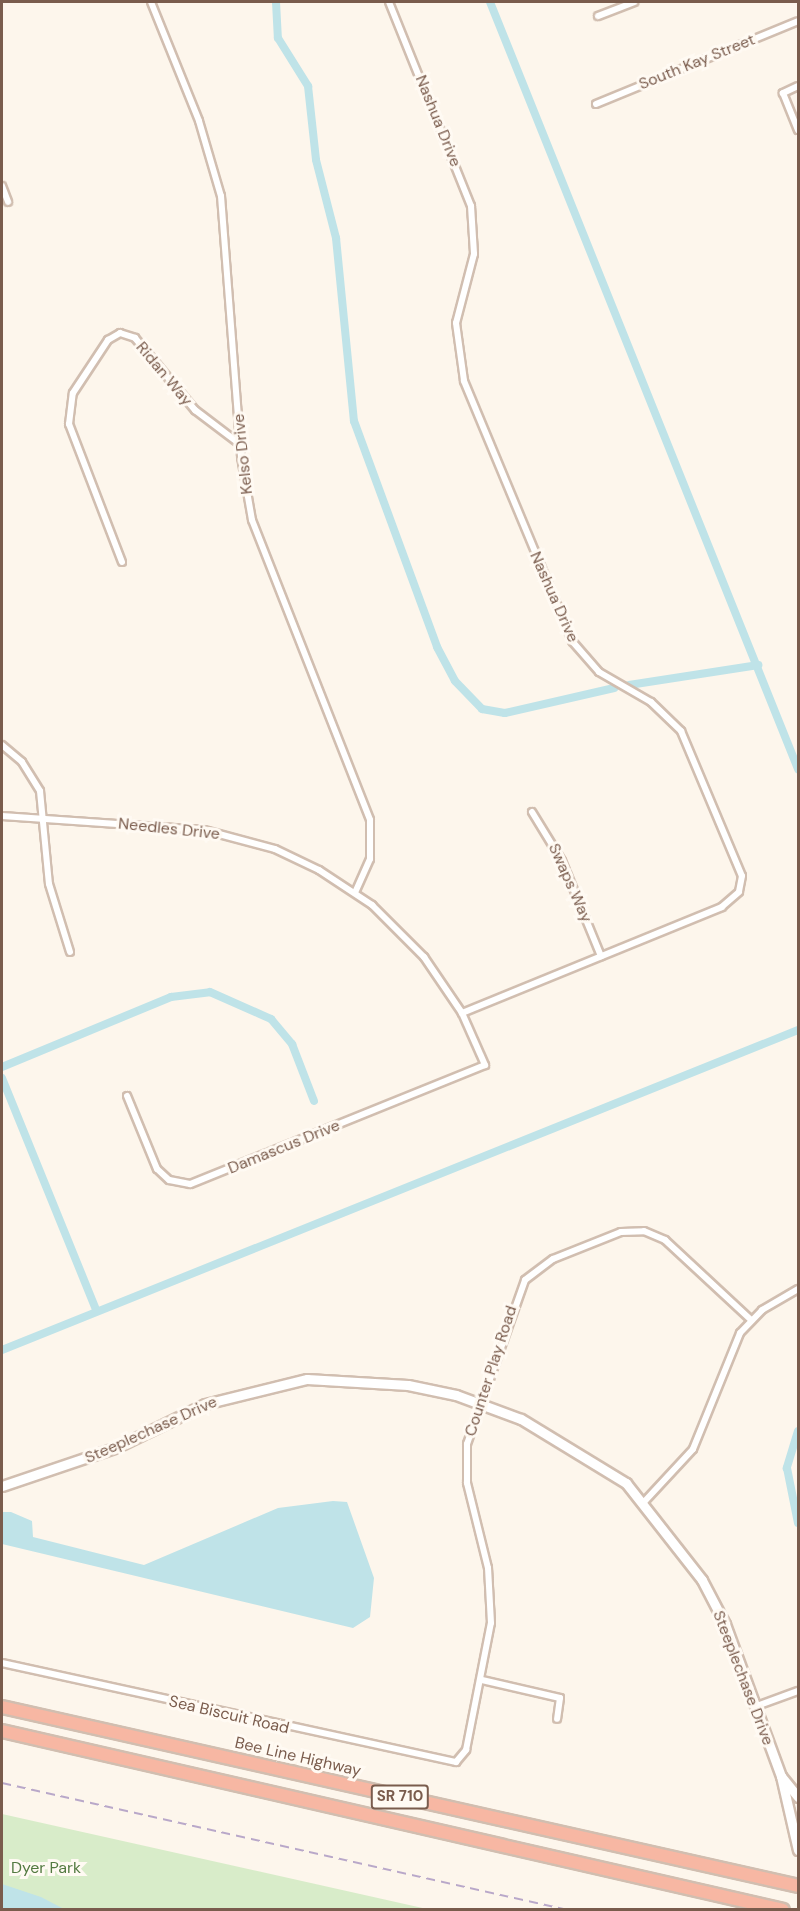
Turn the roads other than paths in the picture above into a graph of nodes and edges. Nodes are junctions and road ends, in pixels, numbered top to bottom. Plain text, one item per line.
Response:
1 (151, 2) edge
2 (389, 2) edge
3 (634, 2) edge
4 (598, 16) dead end
5 (798, 21) edge
6 (798, 86) edge
7 (596, 104) dead end
8 (798, 130) edge
9 (2, 186) edge
10 (8, 202) dead end
11 (240, 444) junction
12 (122, 562) dead end
13 (2, 746) edge
14 (532, 812) dead end
15 (2, 816) edge
16 (44, 819) junction
17 (355, 892) junction
18 (70, 952) dead end
19 (601, 956) junction
20 (462, 1013) junction
21 (485, 1065) joint
22 (127, 1096) dead end
23 (798, 1288) edge
24 (751, 1320) junction
25 (478, 1403) junction
26 (2, 1486) edge
27 (645, 1502) junction
28 (2, 1664) edge
29 (482, 1680) junction
30 (798, 1691) edge
31 (2, 1707) edge
32 (754, 1707) junction
33 (557, 1719) dead end
34 (2, 1731) edge
35 (456, 1762) joint
36 (781, 1776) junction
37 (798, 1797) edge
38 (798, 1850) edge
39 (798, 1886) edge
40 (783, 1910) edge

1 - 11 street, Kelso Drive
2 - 19 street, Nashua Drive
3 - 4 street
5 - 7 street, South Kay Street
6 - 8 street
9 - 10 street
11 - 12 street, Ridan Way
11 - 17 street, Kelso Drive
13 - 16 street
14 - 19 street, Swaps Way
15 - 16 street, Needles Drive
16 - 17 street, Needles Drive
16 - 18 street
17 - 20 street, Needles Drive
19 - 20 street, Nashua Drive
20 - 21 street, Needles Drive
21 - 22 street, Damascus Drive
23 - 24 street
24 - 25 street, Counter Play Road
24 - 27 street
25 - 26 street, Steeplechase Drive
25 - 27 street, Steeplechase Drive
25 - 29 street, Counter Play Road
27 - 32 street, Steeplechase Drive
28 - 35 street, Sea Biscuit Road
29 - 33 street
29 - 35 street, Counter Play Road
30 - 32 street
31 - 39 highway, Bee Line Highway / SR 710
32 - 36 street, Steeplechase Drive
34 - 40 highway, SR 710
36 - 37 street, Steeplechase Drive
36 - 38 street, Steeplechase Drive

